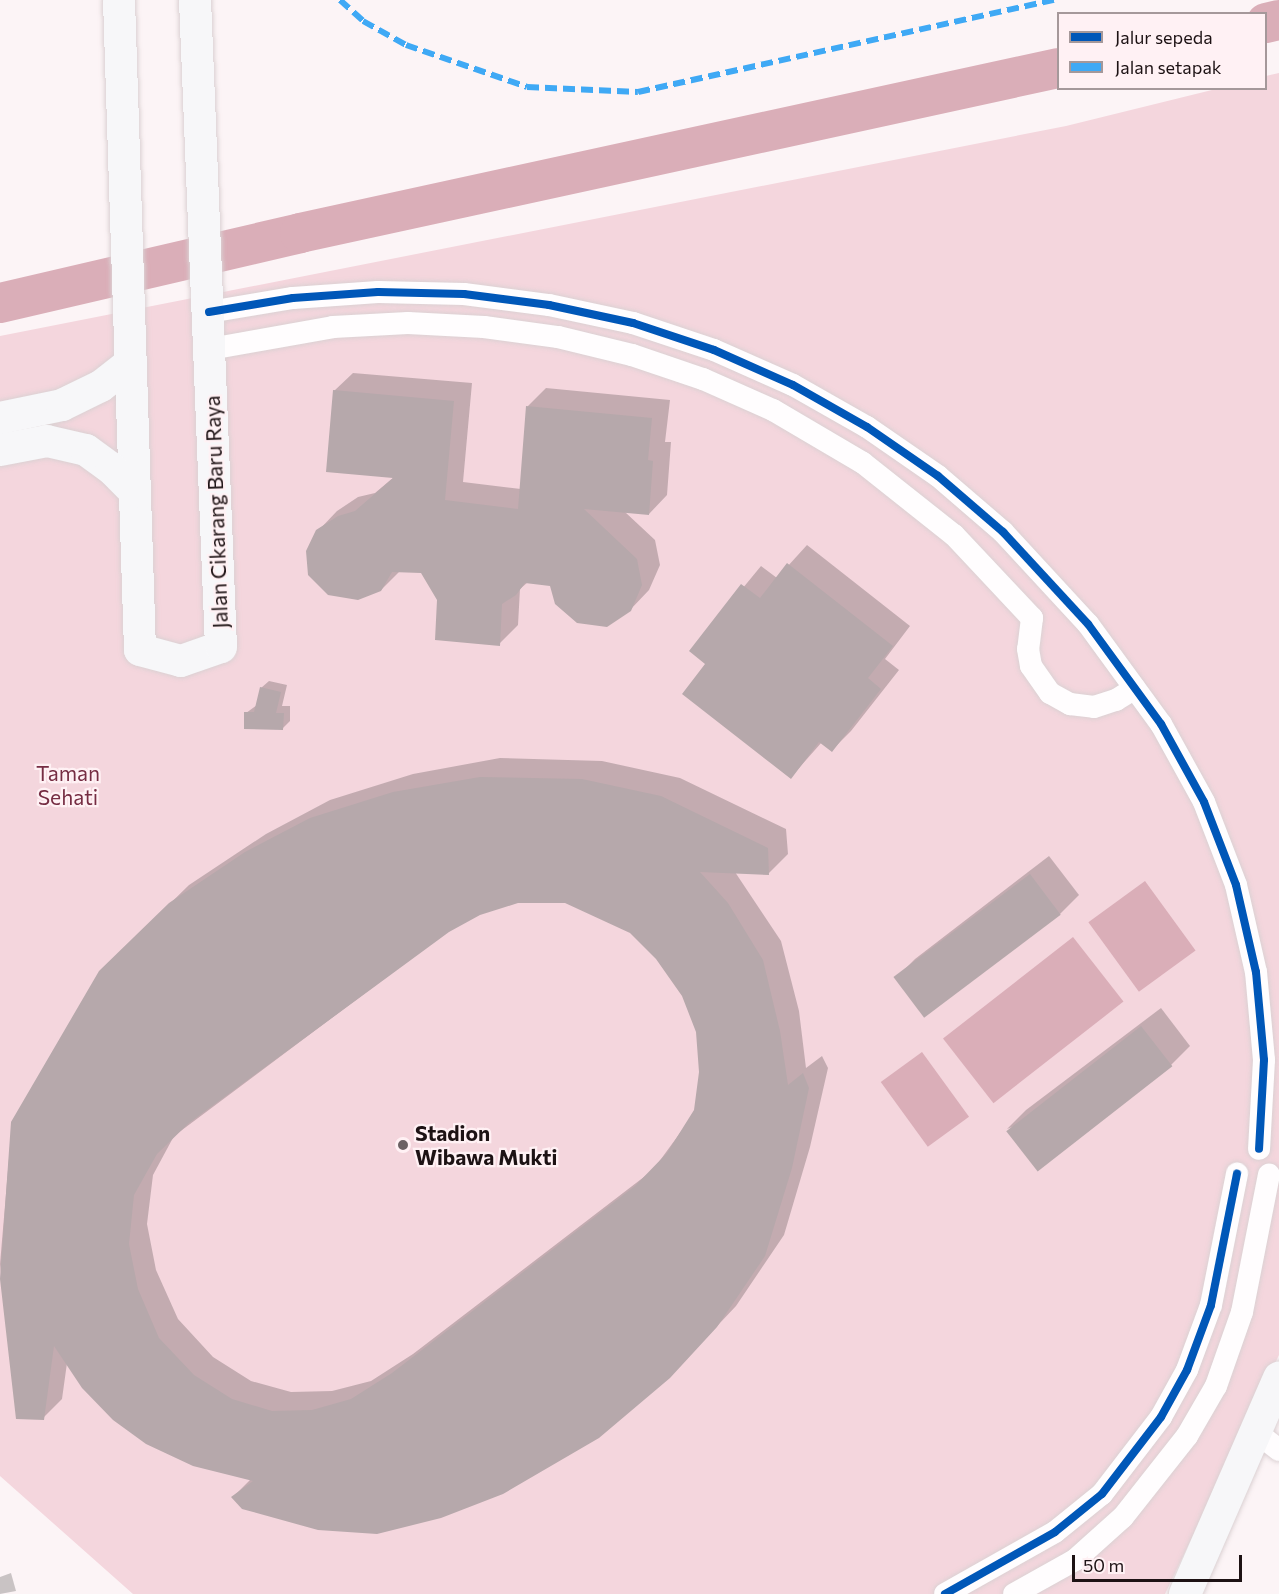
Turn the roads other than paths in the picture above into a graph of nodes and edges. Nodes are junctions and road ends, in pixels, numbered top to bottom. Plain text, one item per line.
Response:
1 (119, 0) edge
2 (195, 0) edge
3 (209, 312) junction
4 (210, 349) junction
5 (129, 364) junction
6 (0, 418) edge
7 (0, 450) edge
8 (134, 491) junction
9 (1063, 594) junction
10 (1032, 618) junction
11 (1135, 688) junction
12 (1259, 1149) junction
13 (1237, 1174) junction
14 (1269, 1175) junction
15 (1279, 1378) edge
16 (1267, 1441) edge
17 (1026, 1591) edge
18 (945, 1594) edge
19 (1185, 1594) edge

1 - 5 main road, Jalan Cikarang Baru Raya
2 - 3 main road, Jalan Cikarang Baru Raya
3 - 4 main road, Jalan Cikarang Baru Raya
3 - 9 street
4 - 8 main road, Jalan Cikarang Baru Raya
4 - 10 street
5 - 6 main road
5 - 8 main road, Jalan Cikarang Baru Raya
7 - 8 main road
9 - 10 street
9 - 11 street
10 - 11 street
11 - 12 street
12 - 13 street
12 - 14 street
13 - 14 street
13 - 18 street
14 - 17 street
15 - 16 main road
16 - 19 main road

